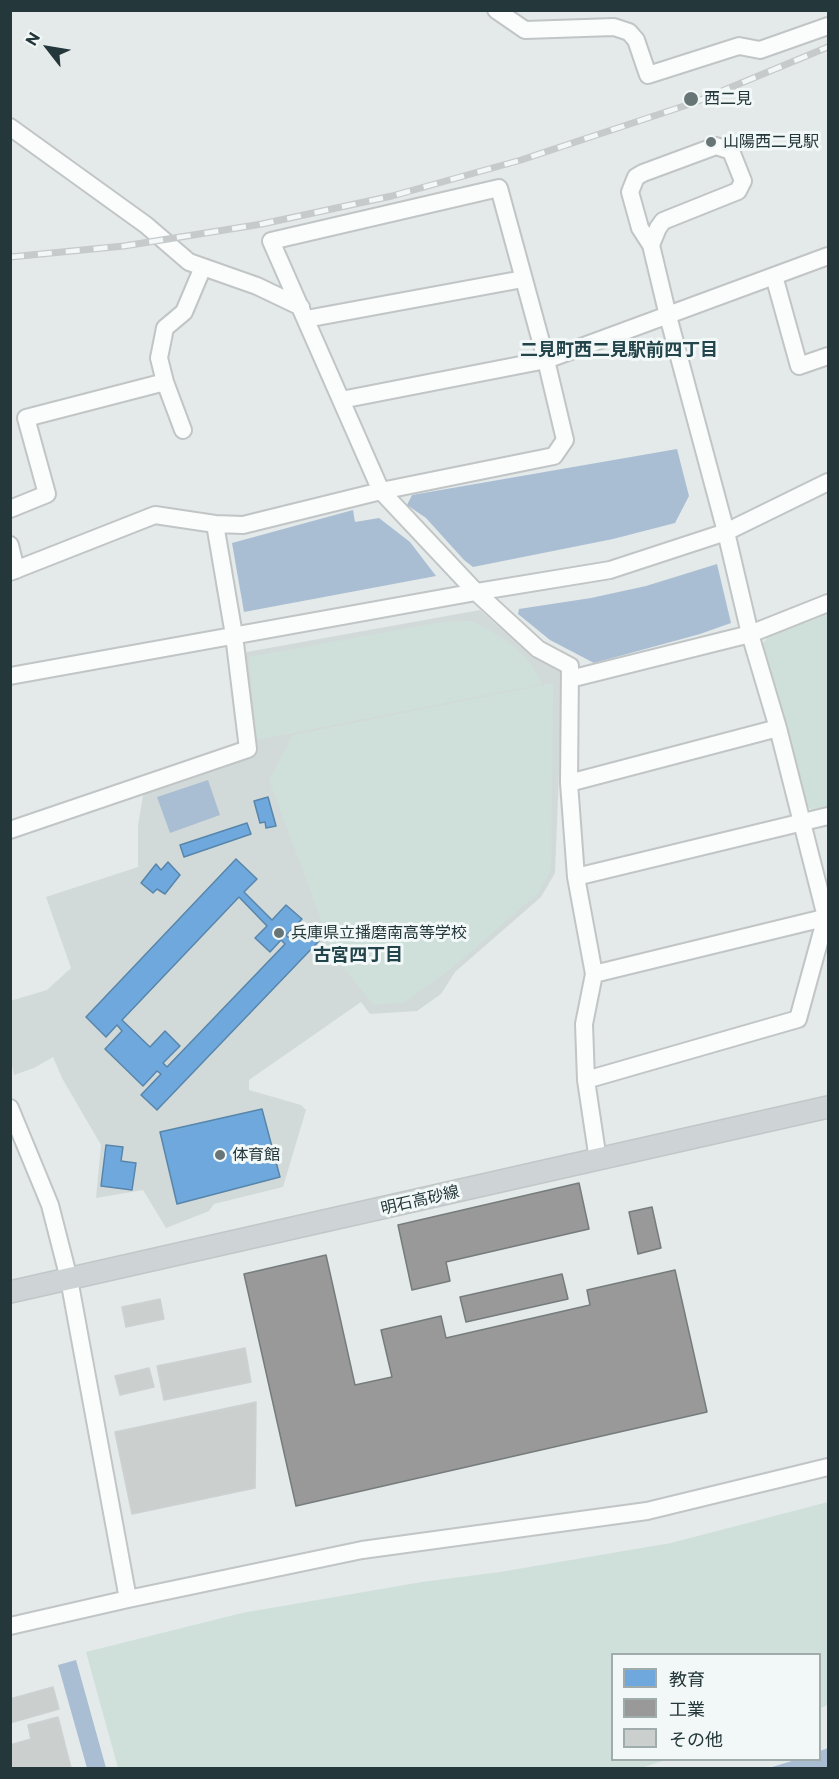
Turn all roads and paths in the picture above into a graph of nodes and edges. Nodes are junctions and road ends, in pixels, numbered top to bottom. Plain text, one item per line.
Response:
1 (496, 10) edge
2 (828, 26) edge
3 (10, 127) edge
4 (651, 245) junction
5 (828, 256) edge
6 (203, 267) junction
7 (774, 276) junction
8 (523, 279) junction
9 (303, 313) junction
10 (668, 316) junction
11 (828, 356) edge
12 (546, 360) junction
13 (165, 382) junction
14 (341, 400) junction
15 (183, 430) dead end
16 (828, 482) edge
17 (381, 491) junction
18 (10, 509) edge
19 (215, 524) junction
20 (726, 532) junction
21 (10, 545) edge
22 (14, 571) edge
23 (476, 592) junction
24 (828, 603) edge
25 (750, 634) junction
26 (234, 635) junction
27 (10, 676) edge
28 (570, 679) junction
29 (778, 728) junction
30 (569, 783) junction
31 (828, 816) edge
32 (801, 824) junction
33 (10, 830) edge
34 (576, 877) junction
35 (827, 917) edge
36 (594, 974) junction
37 (585, 1080) junction
38 (828, 1107) edge
39 (10, 1108) edge
40 (598, 1160) junction
41 (69, 1279) junction
42 (10, 1292) edge
43 (828, 1467) edge
44 (128, 1599) junction
45 (10, 1626) edge

1 - 2 street
3 - 6 street
4 - 4 street
4 - 10 street
5 - 7 street
6 - 9 street
6 - 13 street
7 - 10 street
7 - 11 street
8 - 9 street
8 - 9 street
8 - 12 street
9 - 14 street
10 - 12 street
10 - 20 street
12 - 14 street
12 - 17 street
13 - 15 street
13 - 18 street
14 - 17 street
16 - 20 street
17 - 19 street
17 - 23 street
19 - 22 street
19 - 26 street
20 - 23 street
20 - 25 street
21 - 22 street
23 - 26 street
23 - 28 street
24 - 25 street
25 - 28 street
25 - 29 street
26 - 27 street
26 - 33 street
28 - 30 street
29 - 30 street
29 - 32 street
30 - 34 street
31 - 32 street
32 - 34 street
32 - 35 street
34 - 36 street
35 - 36 street
35 - 37 street
36 - 37 street
37 - 40 street
38 - 40 main road, 明石高砂線
39 - 41 street
40 - 41 main road, 明石高砂線
41 - 42 main road, 明石高砂線
41 - 44 street
43 - 44 street
44 - 45 street

